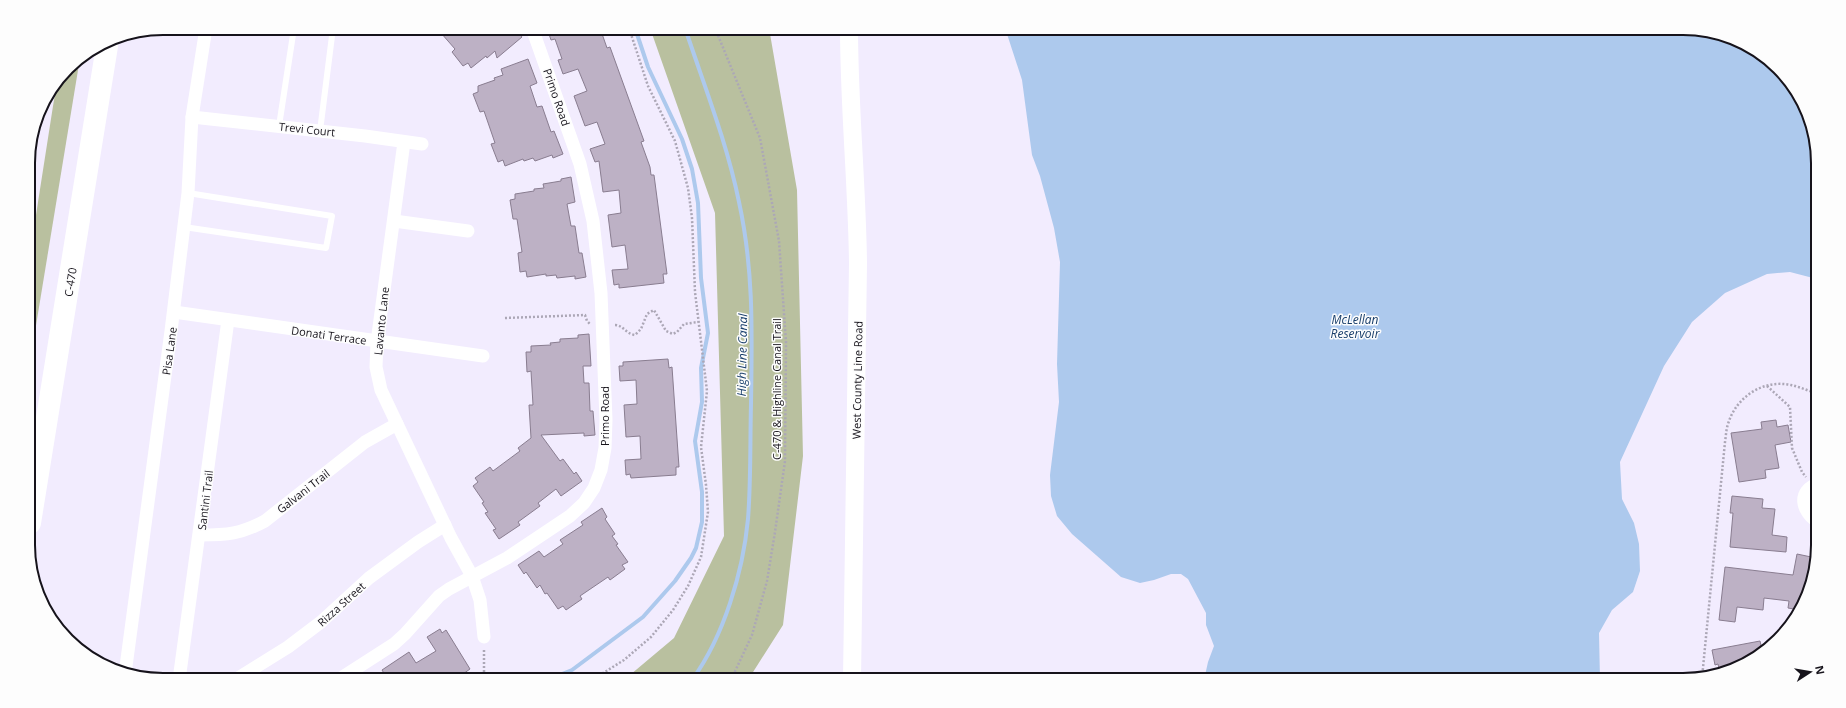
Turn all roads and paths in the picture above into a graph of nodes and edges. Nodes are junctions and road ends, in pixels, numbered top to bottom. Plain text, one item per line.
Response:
1 (205, 35) edge
2 (293, 35) edge
3 (332, 35) edge
4 (534, 35) edge
5 (631, 35) edge
6 (718, 35) edge
7 (837, 35) edge
8 (849, 35) edge
9 (107, 48) edge
10 (849, 80) junction
11 (192, 116) junction
12 (279, 126) junction
13 (320, 131) junction
14 (404, 142) junction
15 (422, 144) dead end
16 (188, 193) junction
17 (394, 221) junction
18 (184, 227) junction
19 (468, 231) dead end
20 (174, 312) junction
21 (228, 320) junction
22 (377, 342) junction
23 (484, 356) dead end
24 (1767, 385) junction
25 (1811, 392) edge
26 (397, 424) junction
27 (1811, 480) edge
28 (1811, 490) edge
29 (35, 492) edge
30 (1811, 517) edge
31 (445, 525) junction
32 (200, 536) junction
33 (472, 576) junction
34 (484, 637) joint
35 (126, 667) edge
36 (1703, 672) edge
37 (180, 673) edge
38 (246, 673) edge
39 (349, 673) edge
40 (484, 673) edge
41 (603, 673) edge
42 (734, 673) edge
43 (852, 673) edge

1 - 11 street, Pisa Lane
2 - 12 lane
3 - 13 lane
4 - 33 street, Primo Road
5 - 41 path
6 - 42 path, C-470 & Highline Canal Trail
7 - 10 main road, West County Line Road
8 - 10 main road, West County Line Road
9 - 29 highway, C-470
10 - 43 main road, West County Line Road
11 - 12 street, Trevi Court
11 - 16 street, Pisa Lane
12 - 13 street, Trevi Court
13 - 14 street, Trevi Court
14 - 15 street, Trevi Court
14 - 17 street, Lavanto Lane
16 - 18 street, Pisa Lane
16 - 18 lane
17 - 19 street
17 - 22 street, Lavanto Lane
18 - 20 street, Pisa Lane
20 - 21 street, Donati Terrace
20 - 35 street, Pisa Lane
21 - 22 street, Donati Terrace
21 - 32 street, Santini Trail
22 - 23 street, Donati Terrace
22 - 26 street, Lavanto Lane
24 - 25 path
24 - 27 path
24 - 36 path
26 - 31 street, Lavanto Lane
26 - 32 street, Galvani Trail
28 - 30 street
31 - 33 street, Lavanto Lane
31 - 38 street, Rizza Street
32 - 37 street, Santini Trail
33 - 34 street, Lavanto Lane
33 - 39 street, Primo Road
34 - 40 path

